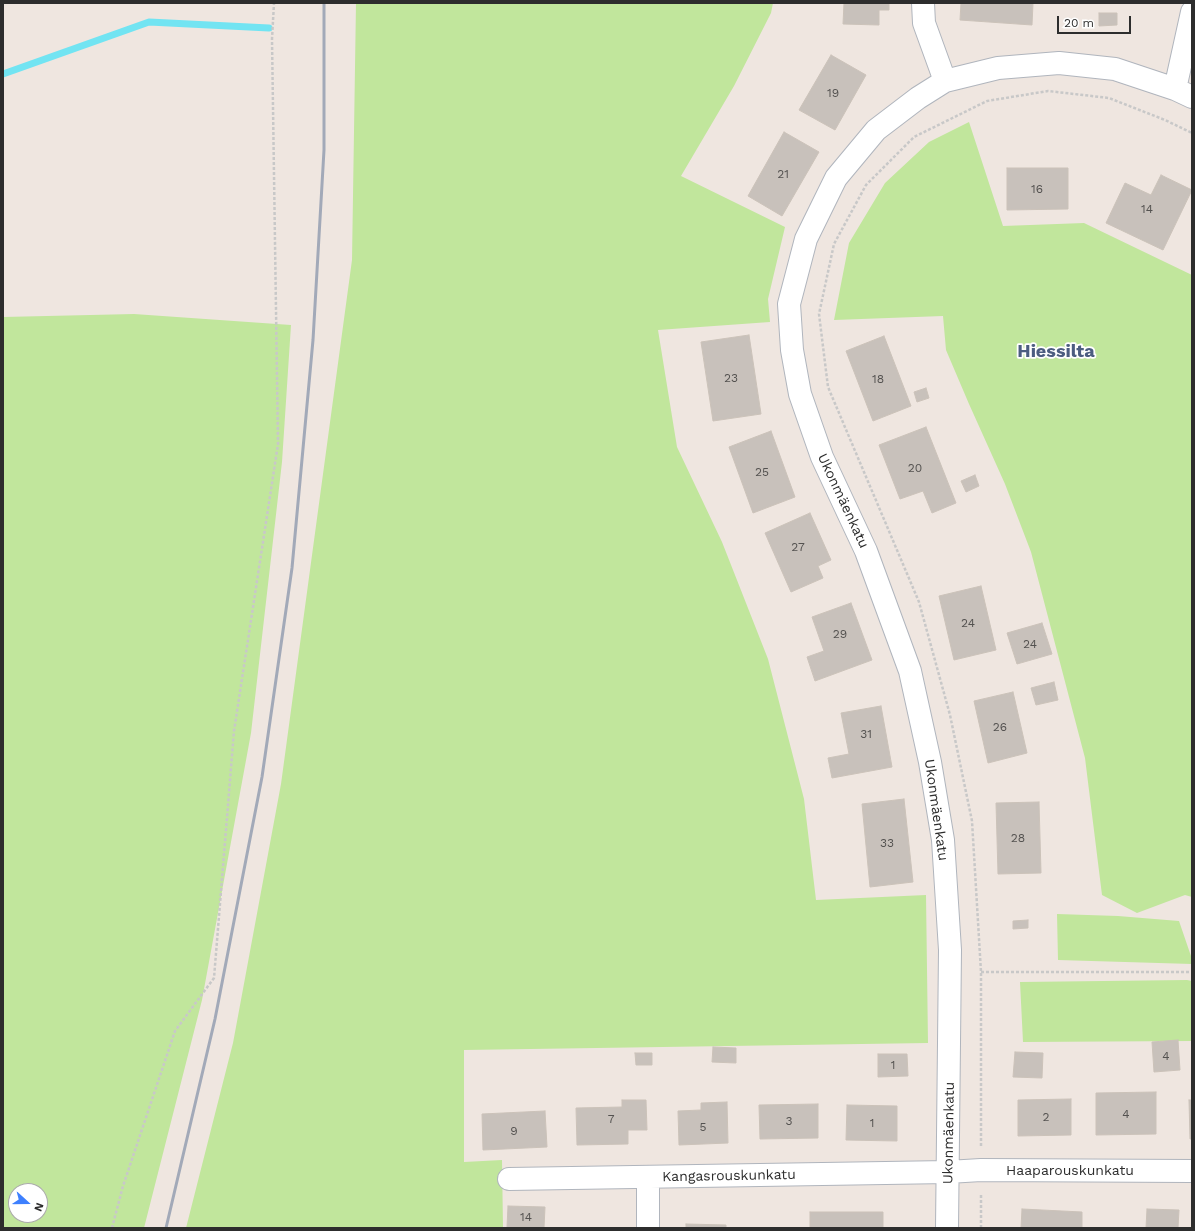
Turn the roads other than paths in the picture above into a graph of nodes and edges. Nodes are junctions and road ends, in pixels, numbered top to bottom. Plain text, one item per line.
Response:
1 (923, 3) edge
2 (1192, 12) edge
3 (945, 81) junction
4 (1184, 93) edge
5 (1192, 1171) edge
6 (948, 1172) junction
7 (648, 1177) junction
8 (510, 1179) dead end
9 (648, 1228) edge
10 (947, 1228) edge

1 - 3 street
2 - 4 street
3 - 4 street, Ukonmäenkatu
3 - 6 street, Ukonmäenkatu
5 - 6 street, Haaparouskunkatu
6 - 7 street, Kangasrouskunkatu
6 - 10 street, Ukonmäenkatu
7 - 8 street, Kangasrouskunkatu
7 - 9 street

